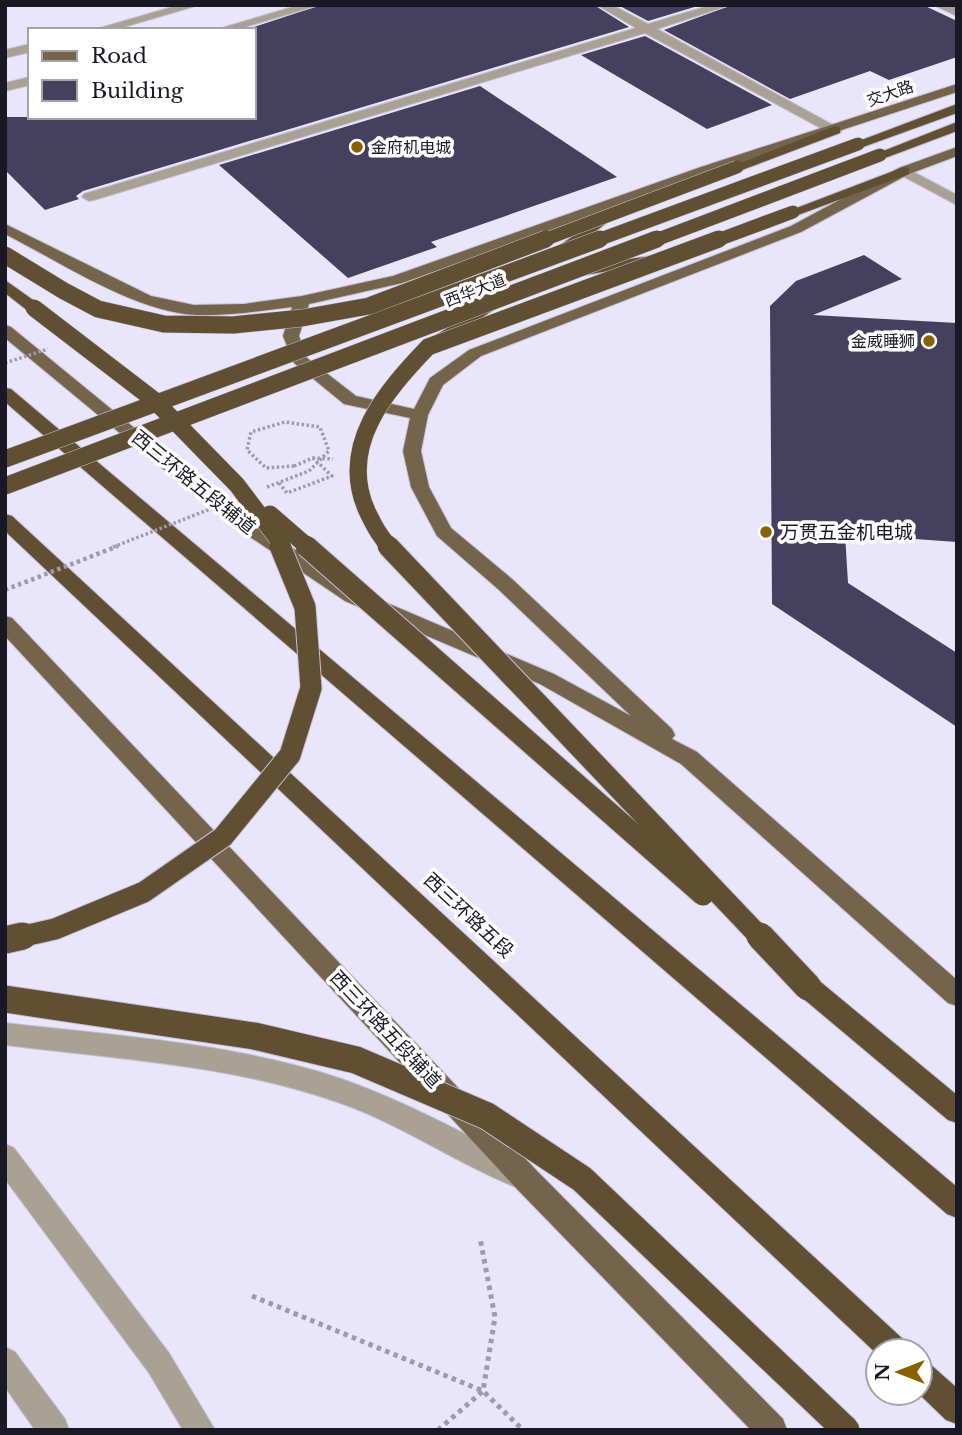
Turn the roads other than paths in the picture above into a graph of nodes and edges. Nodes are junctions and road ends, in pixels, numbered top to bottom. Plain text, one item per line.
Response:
1 (193, 5) edge
2 (313, 5) edge
3 (603, 5) edge
4 (724, 5) edge
5 (940, 5) edge
6 (957, 13) edge
7 (107, 28) edge
8 (228, 28) edge
9 (645, 29) junction
10 (28, 48) edge
11 (5, 54) edge
12 (28, 81) edge
13 (5, 87) edge
14 (957, 88) edge
15 (957, 108) edge
16 (957, 126) edge
17 (835, 131) junction
18 (957, 150) edge
19 (904, 171) junction
20 (89, 197) dead end
21 (957, 201) edge
22 (608, 215) junction
23 (5, 228) edge
24 (5, 255) edge
25 (553, 257) junction
26 (672, 257) junction
27 (567, 273) junction
28 (486, 282) junction
29 (5, 285) edge
30 (502, 298) junction
31 (302, 301) junction
32 (369, 306) junction
33 (5, 331) edge
34 (428, 347) junction
35 (5, 393) edge
36 (419, 415) junction
37 (5, 459) edge
38 (5, 486) edge
39 (232, 494) junction
40 (5, 520) edge
41 (5, 623) edge
42 (689, 758) junction
43 (5, 940) edge
44 (807, 987) junction
45 (957, 995) edge
46 (5, 999) edge
47 (5, 1034) edge
48 (957, 1111) edge
49 (5, 1157) edge
50 (527, 1180) junction
51 (957, 1205) edge
52 (880, 1337) edge
53 (5, 1362) edge
54 (934, 1387) edge
55 (957, 1409) edge
56 (54, 1430) edge
57 (200, 1430) edge
58 (772, 1430) edge
59 (846, 1430) edge

1 - 7 street
2 - 8 street
3 - 9 street
4 - 9 street
5 - 6 street
9 - 17 street
9 - 20 street
10 - 11 street
12 - 13 street
14 - 17 main road, 交大路
15 - 25 highway, 西华大道, bridge
16 - 27 highway, 西华大道, bridge
17 - 22 highway, bridge
17 - 31 main road, 交大路
18 - 19 main road
19 - 21 street
19 - 26 highway, bridge
19 - 36 main road
22 - 25 highway, bridge
22 - 32 highway, bridge
23 - 31 main road, 交大路
24 - 32 highway, bridge
25 - 28 highway, 西华大道, bridge
26 - 27 highway, bridge
26 - 34 highway, bridge
27 - 30 highway, 西华大道, bridge
28 - 32 highway, bridge
28 - 37 highway, 西华大道, bridge
29 - 39 highway, bridge
30 - 34 highway, bridge
30 - 38 highway, 西华大道, bridge
31 - 36 main road
33 - 42 main road, 西三环路五段辅道
34 - 44 highway, bridge
35 - 51 highway
36 - 42 main road
39 - 43 highway, bridge
39 - 44 highway, bridge
40 - 52 highway, 西三环路五段
41 - 50 main road, 西三环路五段辅道
42 - 45 main road, 西三环路五段辅道
44 - 48 highway
46 - 59 highway, bridge
47 - 50 street
49 - 57 street
50 - 58 main road, 西三环路五段辅道
53 - 56 street
54 - 55 highway

